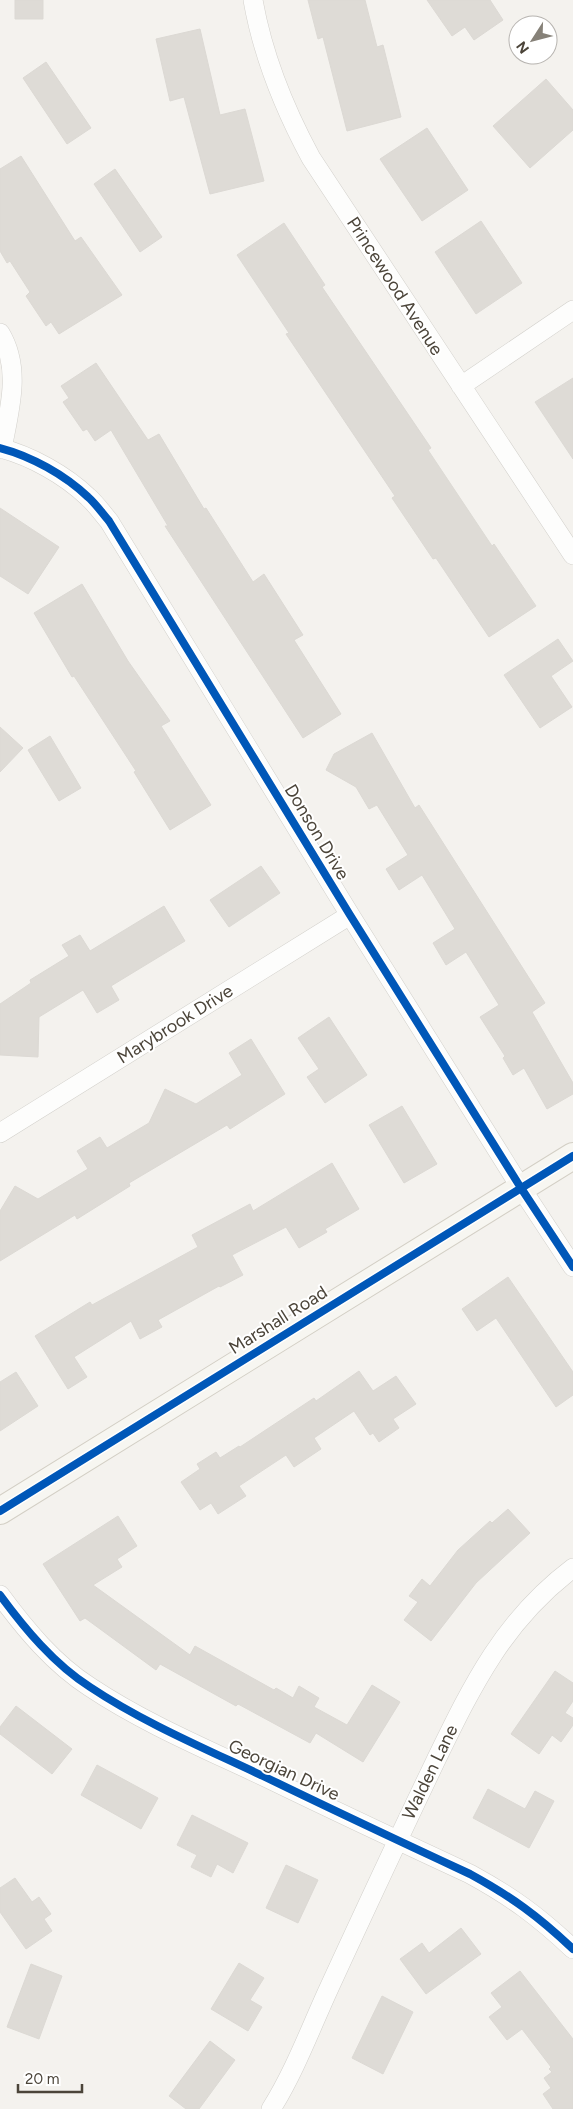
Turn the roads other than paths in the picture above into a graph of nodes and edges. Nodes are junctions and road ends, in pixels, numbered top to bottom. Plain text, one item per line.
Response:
1 (253, 0) edge
2 (573, 310) edge
3 (0, 333) edge
4 (461, 386) junction
5 (1, 449) edge
6 (573, 555) edge
7 (350, 915) junction
8 (0, 1133) edge
9 (573, 1156) edge
10 (521, 1188) junction
11 (573, 1267) edge
12 (0, 1511) edge
13 (573, 1568) edge
14 (0, 1595) edge
15 (397, 1840) junction
16 (573, 1949) edge
17 (271, 2109) edge

1 - 4 street, Princewood Avenue
2 - 4 street
3 - 5 street
4 - 6 street, Princewood Avenue
5 - 7 street, Donson Drive
7 - 8 street, Marybrook Drive
7 - 10 street, Donson Drive
9 - 10 street, Marshall Road
10 - 11 street, Donson Drive
10 - 12 street, Marshall Road
13 - 15 street, Walden Lane
14 - 15 street, Georgian Drive
15 - 16 street, Georgian Drive
15 - 17 street, Walden Lane

